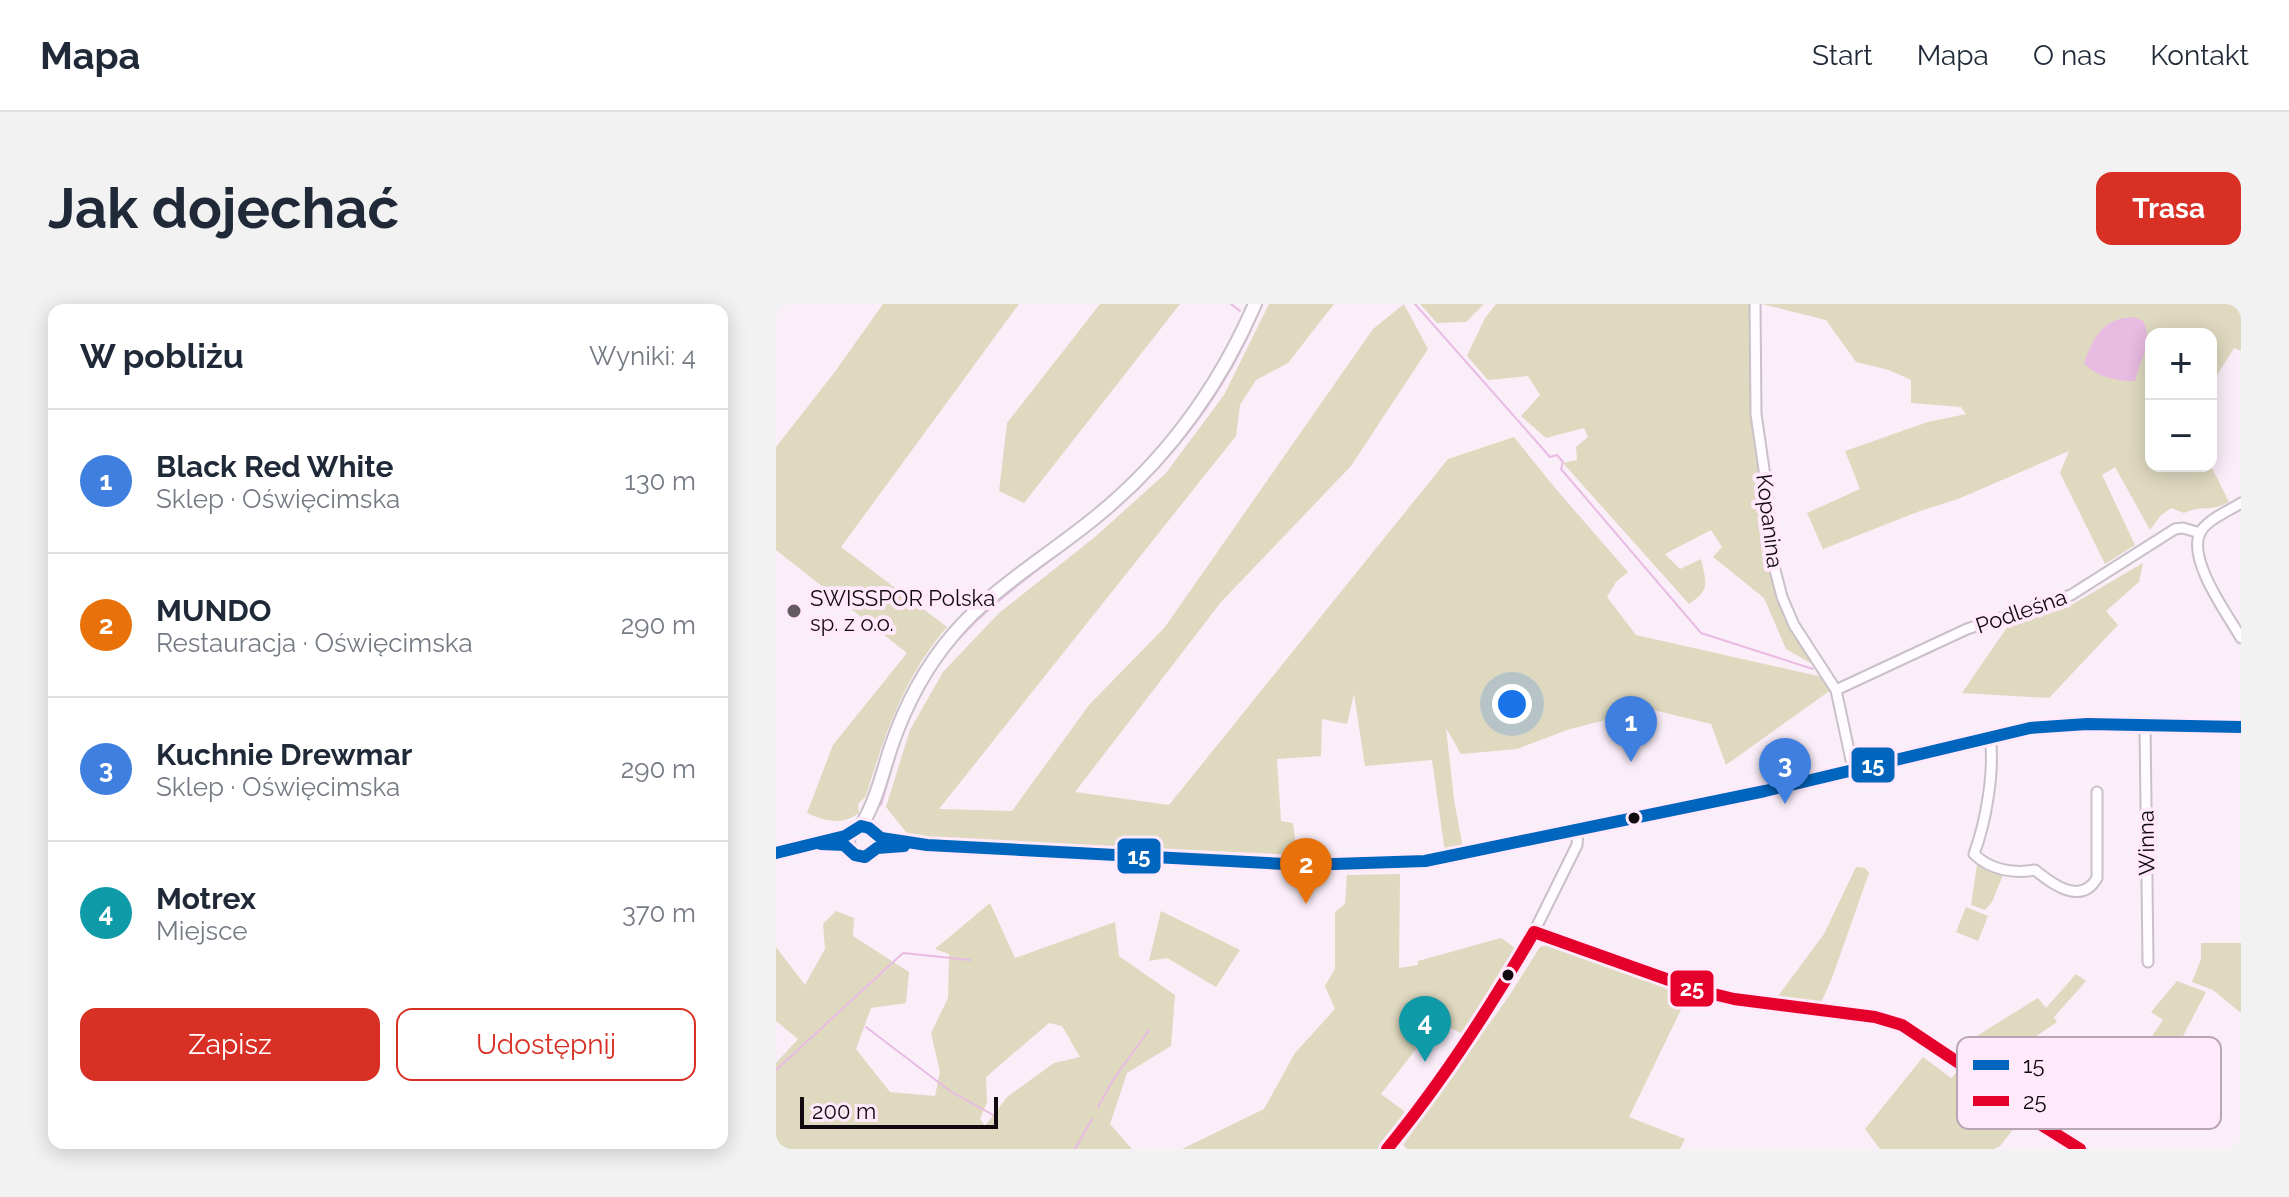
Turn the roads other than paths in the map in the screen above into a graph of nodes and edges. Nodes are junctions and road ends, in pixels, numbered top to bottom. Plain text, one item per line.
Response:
1 (1255, 304) edge
2 (1755, 304) edge
3 (2241, 503) edge
4 (2200, 533) junction
5 (2241, 638) edge
6 (1836, 690) junction
7 (2145, 725) junction
8 (2241, 727) edge
9 (1990, 736) junction
10 (1853, 769) junction
11 (2097, 792) dead end
12 (1578, 830) junction
13 (872, 835) junction
14 (848, 841) junction
15 (776, 853) edge
16 (1534, 932) junction
17 (2148, 962) dead end
18 (1957, 1062) edge
19 (2048, 1129) edge
20 (1387, 1149) edge
21 (2080, 1149) edge

1 - 13 main road
2 - 6 street, Kopanina
3 - 4 street
4 - 5 street
4 - 6 street, Podleśna
6 - 10 street, Kopanina
7 - 8 street
7 - 9 street
7 - 17 street, Winna
9 - 10 street
9 - 11 street
10 - 12 street
12 - 13 street
12 - 16 street
13 - 14 main road
13 - 14 main road
14 - 15 main road
16 - 18 street
16 - 20 street
19 - 21 street

